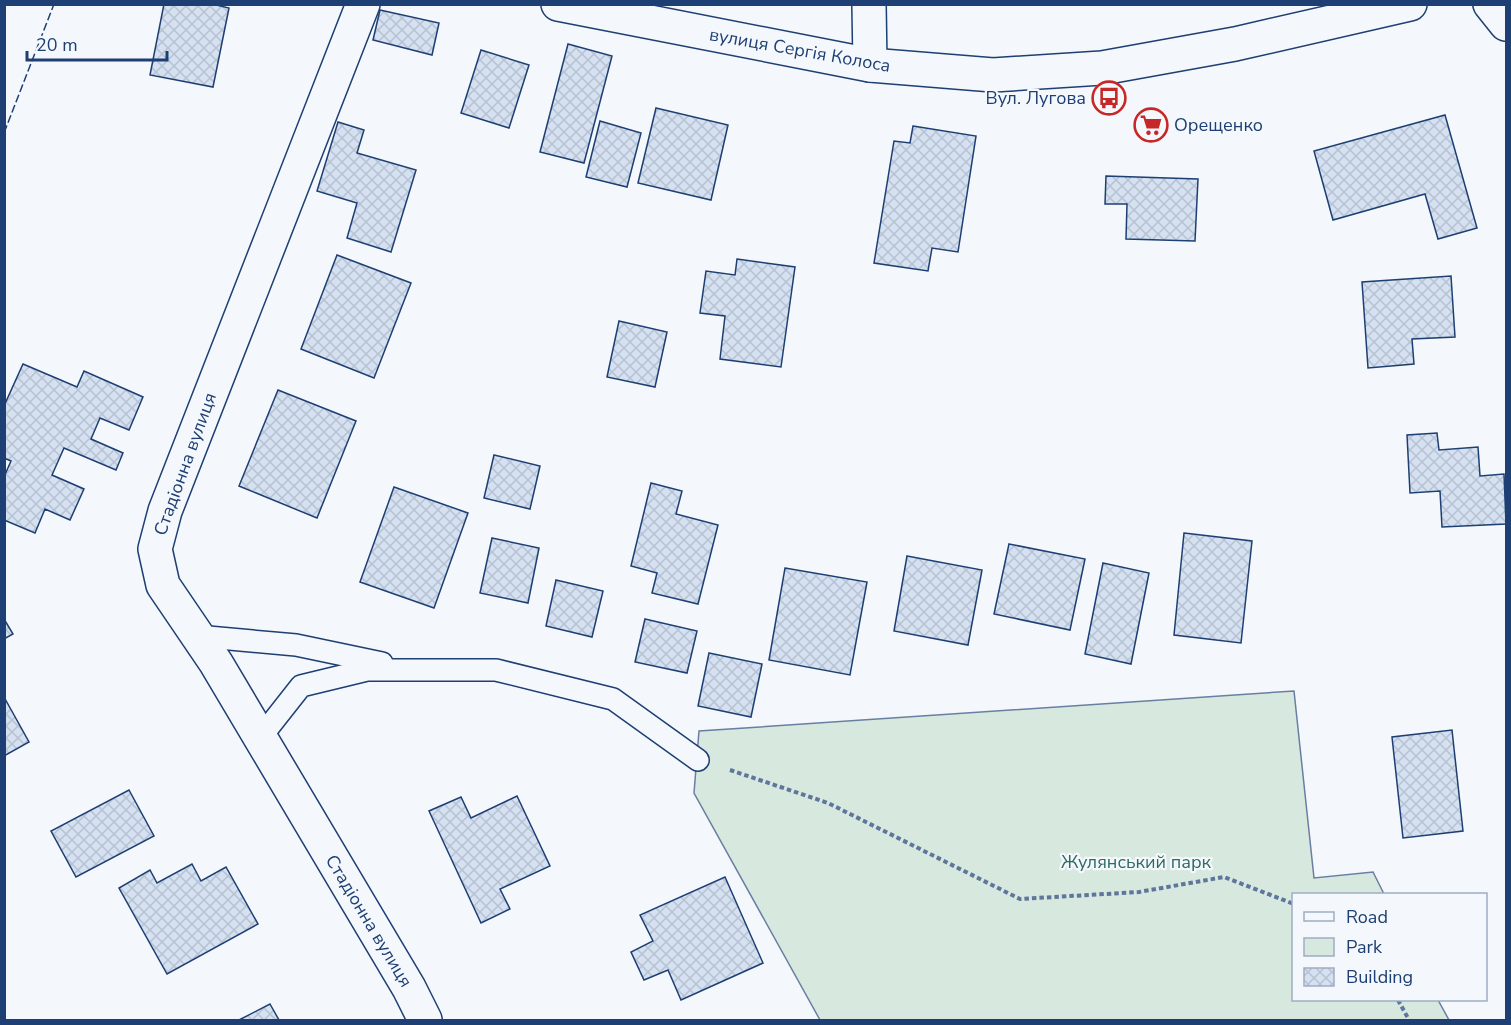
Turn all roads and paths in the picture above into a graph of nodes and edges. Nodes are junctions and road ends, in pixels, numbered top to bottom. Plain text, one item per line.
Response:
1 (363, 4) edge
2 (558, 4) edge
3 (869, 4) edge
4 (1410, 4) edge
5 (1490, 4) edge
6 (1362, 9) edge
7 (1506, 24) edge
8 (870, 65) junction
9 (197, 636) junction
10 (412, 670) junction
11 (260, 738) junction
12 (698, 760) joint
13 (1292, 904) edge
14 (1399, 1001) edge
15 (425, 1020) edge
16 (1409, 1020) edge

1 - 9 street, Стадіонна вулиця
2 - 8 street, вулиця Сергія Колоса
3 - 8 street
4 - 6 street, вулиця Сергія Колоса
5 - 7 street
6 - 8 street, вулиця Сергія Колоса
9 - 10 lane
9 - 11 street, Стадіонна вулиця
10 - 11 lane
10 - 12 lane
11 - 15 street, Стадіонна вулиця
12 - 13 path
14 - 16 path

